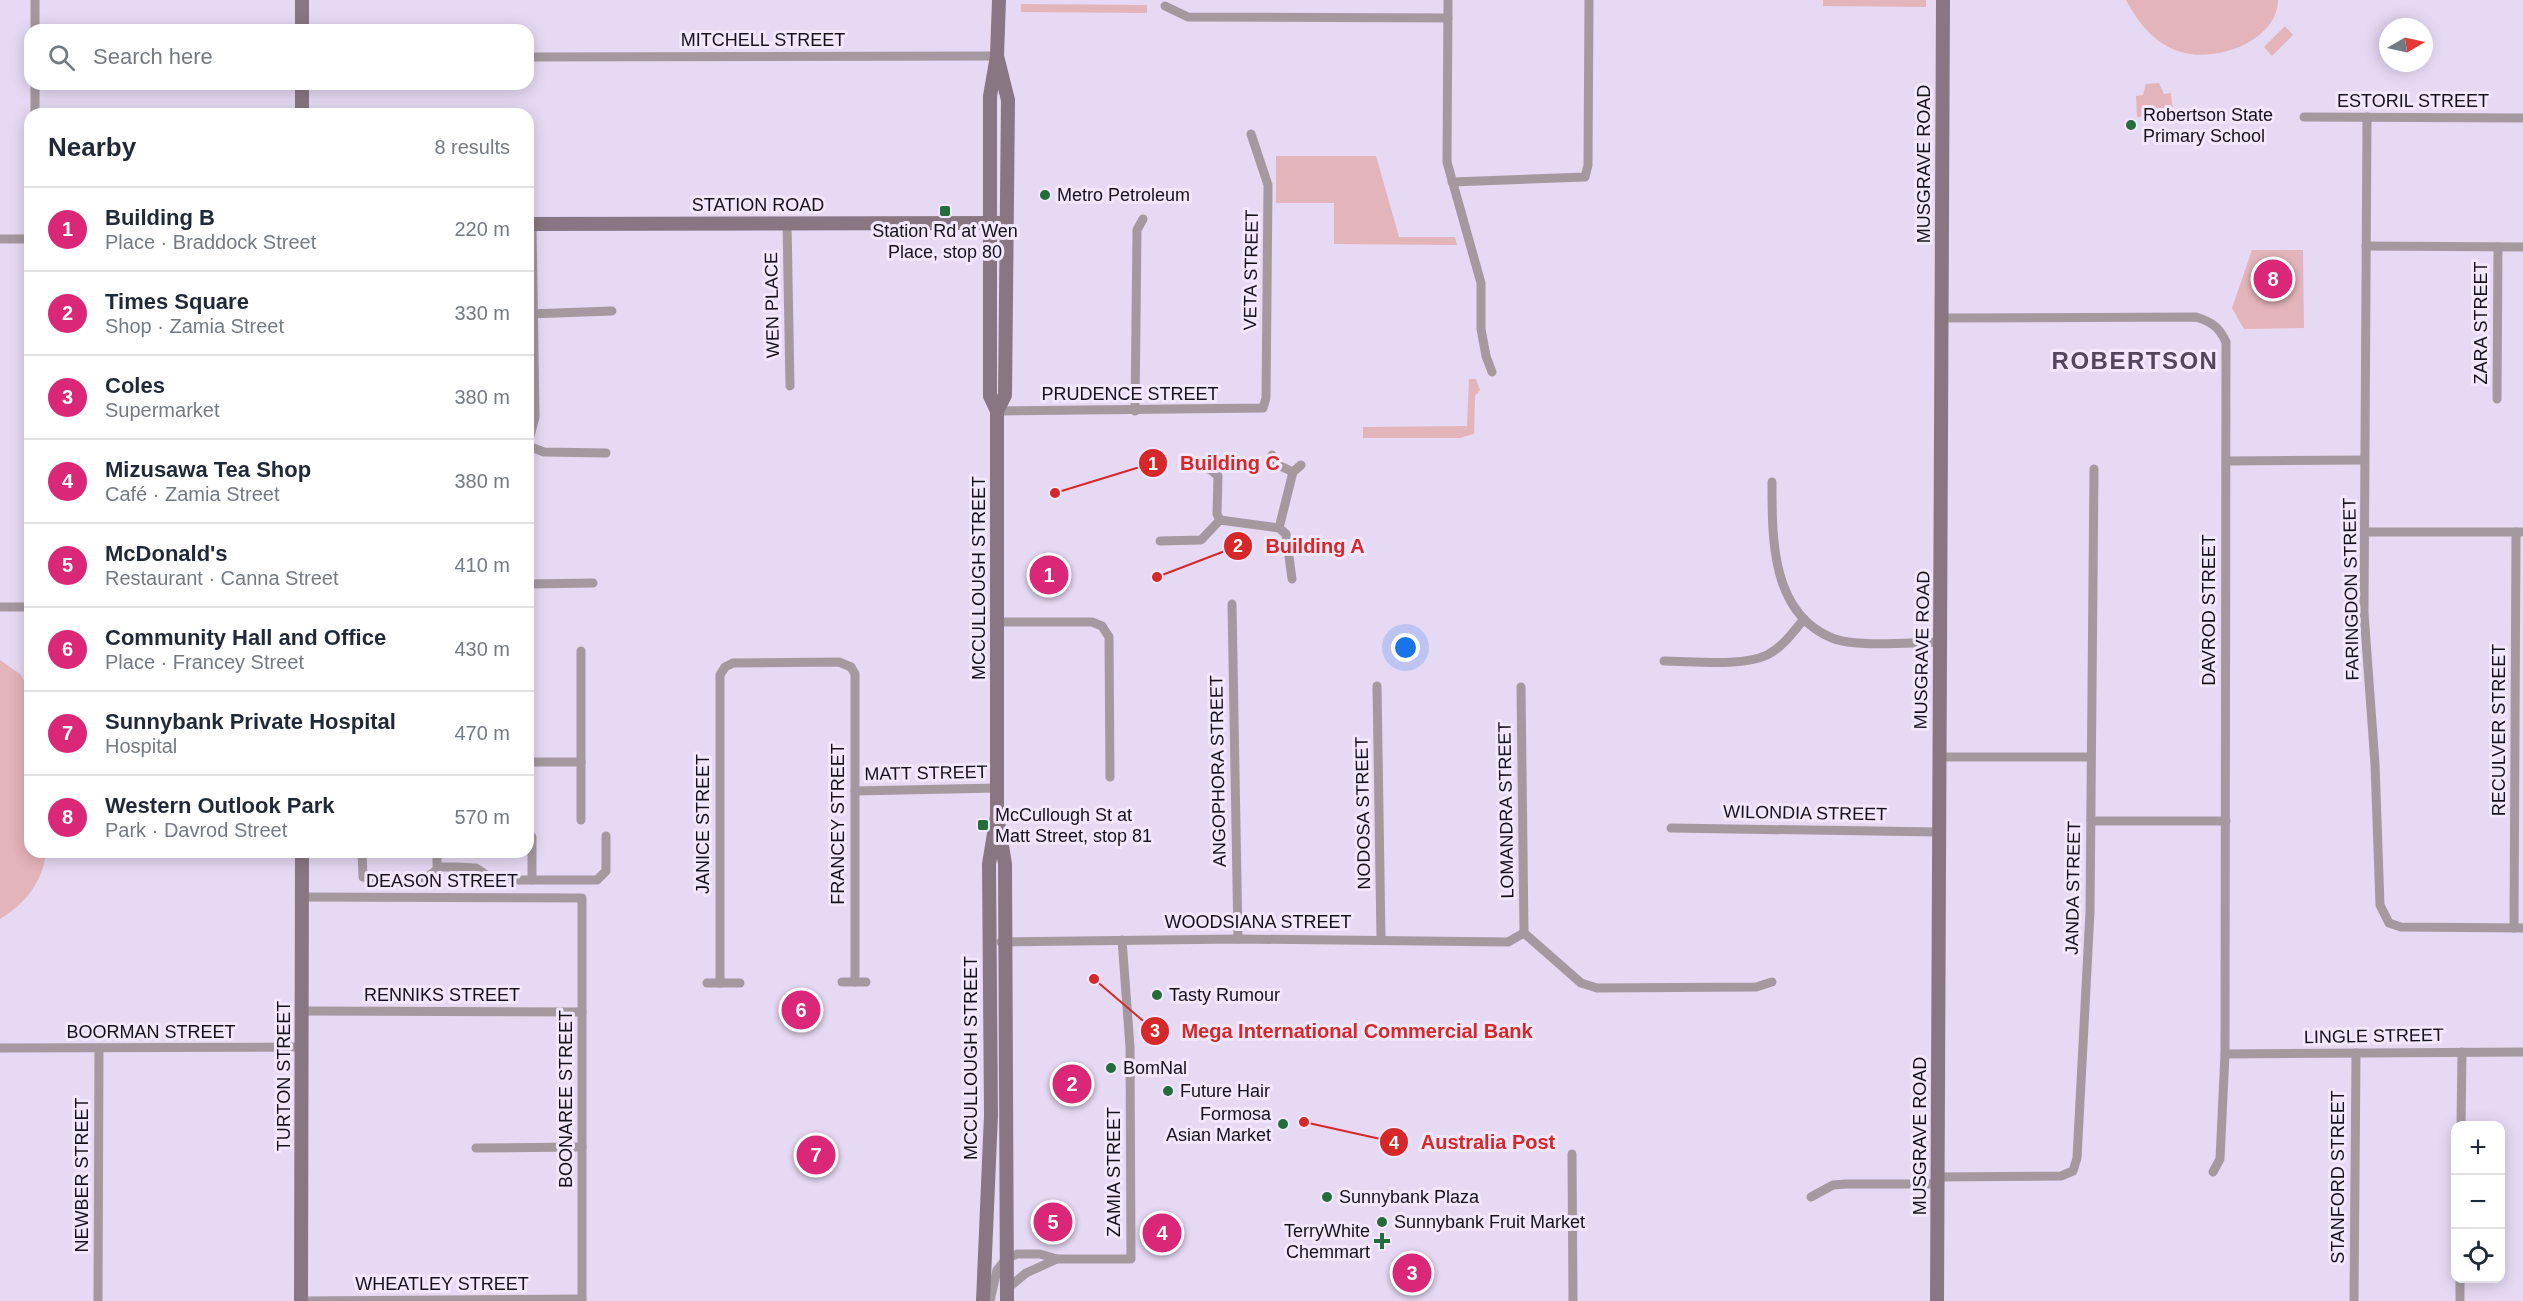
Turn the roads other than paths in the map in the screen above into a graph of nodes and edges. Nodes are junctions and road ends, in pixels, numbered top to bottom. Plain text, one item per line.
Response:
1 (35, 0) edge
2 (302, 0) edge
3 (999, 0) edge
4 (1448, 0) edge
5 (1589, 0) edge
6 (1943, 0) edge
7 (1165, 6) dead end
8 (1448, 18) junction
9 (35, 24) edge
10 (302, 24) edge
11 (534, 57) edge
12 (997, 57) junction
13 (35, 90) edge
14 (302, 90) edge
15 (35, 108) edge
16 (302, 108) edge
17 (2304, 117) dead end
18 (2367, 117) junction
19 (2523, 118) edge
20 (1251, 134) dead end
21 (1452, 182) junction
22 (1143, 219) dead end
23 (787, 223) junction
24 (1006, 223) junction
25 (534, 224) edge
26 (989, 224) junction
27 (0, 239) edge
28 (24, 239) edge
29 (2366, 246) junction
30 (2498, 247) junction
31 (2523, 247) edge
32 (612, 311) dead end
33 (534, 314) edge
34 (1941, 318) junction
35 (1492, 372) dead end
36 (790, 386) dead end
37 (534, 396) edge
38 (2497, 399) dead end
39 (1263, 408) joint
40 (997, 411) junction
41 (1135, 411) junction
42 (534, 421) edge
43 (534, 447) edge
44 (606, 453) dead end
45 (1272, 456) dead end
46 (2364, 460) junction
47 (2227, 461) junction
48 (1189, 462) dead end
49 (2094, 469) dead end
50 (1772, 482) dead end
51 (1220, 520) junction
52 (1279, 528) junction
53 (2365, 532) junction
54 (2520, 532) edge
55 (1160, 541) dead end
56 (1292, 579) dead end
57 (593, 583) dead end
58 (534, 584) edge
59 (1232, 603) dead end
60 (0, 607) edge
61 (24, 607) edge
62 (1804, 619) junction
63 (998, 622) junction
64 (1942, 642) junction
65 (581, 651) dead end
66 (1664, 661) dead end
67 (725, 667) joint
68 (1377, 687) dead end
69 (1521, 687) dead end
70 (1938, 757) junction
71 (2090, 757) junction
72 (534, 762) edge
73 (581, 762) junction
74 (1110, 777) dead end
75 (998, 788) junction
76 (855, 791) junction
77 (997, 816) junction
78 (581, 820) dead end
79 (2091, 820) junction
80 (2226, 821) junction
81 (1671, 828) dead end
82 (1938, 832) junction
83 (606, 836) dead end
84 (302, 858) edge
85 (362, 858) edge
86 (437, 858) edge
87 (532, 858) edge
88 (437, 872) junction
89 (532, 880) junction
90 (302, 897) junction
91 (582, 898) joint
92 (2518, 928) edge
93 (1524, 933) junction
94 (1238, 939) junction
95 (1381, 939) junction
96 (1122, 940) junction
97 (1006, 941) junction
98 (990, 942) junction
99 (842, 982) dead end
100 (855, 982) junction
101 (866, 982) dead end
102 (1772, 982) dead end
103 (707, 983) dead end
104 (720, 983) junction
105 (740, 983) dead end
106 (302, 1011) junction
107 (582, 1011) junction
108 (302, 1047) junction
109 (0, 1048) edge
110 (99, 1049) junction
111 (2462, 1052) junction
112 (2523, 1052) edge
113 (2356, 1053) junction
114 (2225, 1054) junction
115 (2462, 1121) edge
116 (476, 1148) dead end
117 (582, 1148) junction
118 (1572, 1154) dead end
119 (2213, 1172) dead end
120 (1938, 1180) junction
121 (1811, 1197) dead end
122 (1006, 1259) junction
123 (1058, 1259) junction
124 (2460, 1283) edge
125 (1007, 1295) edge
126 (582, 1300) edge
127 (98, 1301) edge
128 (301, 1301) edge
129 (446, 1301) edge
130 (982, 1301) edge
131 (990, 1301) edge
132 (1573, 1301) edge
133 (1937, 1301) edge
134 (2354, 1301) edge
135 (2460, 1301) edge

1 - 9 street
2 - 10 street
3 - 12 street, MCCULLOUGH STREET
4 - 8 street
5 - 21 street
6 - 34 street, MUSGRAVE ROAD
7 - 8 street
8 - 21 street
11 - 12 street, MITCHELL STREET
12 - 24 street, MCCULLOUGH STREET
12 - 26 street, MCCULLOUGH STREET
13 - 15 street
14 - 16 street
17 - 18 street, ESTORIL STREET
18 - 19 street, ESTORIL STREET
18 - 29 street, FARINGDON STREET
20 - 39 street, VETA STREET
21 - 35 street
22 - 41 street
23 - 25 street, STATION ROAD
23 - 26 street, STATION ROAD
23 - 36 street, WEN PLACE
24 - 26 street, STATION ROAD
24 - 40 street, MCCULLOUGH STREET
26 - 40 street, MCCULLOUGH STREET
27 - 28 street
29 - 30 street
29 - 46 street, FARINGDON STREET
30 - 31 street
30 - 38 street, ZARA STREET
32 - 33 street
34 - 47 street, DAVROD STREET
34 - 64 street, MUSGRAVE ROAD
37 - 42 street
39 - 41 street, PRUDENCE STREET
40 - 41 street, PRUDENCE STREET
40 - 63 street, MCCULLOUGH STREET
43 - 44 street
45 - 52 street
46 - 47 street
46 - 53 street, FARINGDON STREET
47 - 80 street, DAVROD STREET
48 - 51 street
49 - 71 street, JANDA STREET
50 - 62 street
51 - 52 street
51 - 55 street
52 - 56 street
53 - 54 street
53 - 92 street, FARINGDON STREET
54 - 92 street, RECULVER STREET
57 - 58 street
59 - 94 street, ANGOPHORA STREET
60 - 61 street
62 - 64 street
62 - 66 street
63 - 74 street
63 - 75 street, MCCULLOUGH STREET
64 - 70 street, MUSGRAVE ROAD
65 - 73 street
67 - 76 street, FRANCEY STREET
67 - 104 street, JANICE STREET
68 - 95 street, NODOSA STREET
69 - 93 street, LOMANDRA STREET
70 - 71 street
70 - 82 street, MUSGRAVE ROAD
71 - 79 street, JANDA STREET
72 - 73 street
73 - 78 street
75 - 76 street, MATT STREET
75 - 77 street, MCCULLOUGH STREET
76 - 100 street, FRANCEY STREET
77 - 97 street, MCCULLOUGH STREET
77 - 98 street, MCCULLOUGH STREET
79 - 80 street
79 - 120 street, JANDA STREET
80 - 114 street, DAVROD STREET
81 - 82 street, WILONDIA STREET
82 - 120 street, MUSGRAVE ROAD
83 - 89 street
84 - 90 street, TURTON STREET
85 - 88 street
86 - 88 street
87 - 89 street
88 - 89 street
90 - 91 street, DEASON STREET
90 - 106 street, TURTON STREET
91 - 107 street, BOONAREE STREET
93 - 95 street, WOODSIANA STREET
93 - 102 street
94 - 95 street, WOODSIANA STREET
94 - 96 street, WOODSIANA STREET
96 - 97 street, WOODSIANA STREET
96 - 123 street, ZAMIA STREET
97 - 98 street, WOODSIANA STREET
97 - 122 street, MCCULLOUGH STREET
98 - 130 street, MCCULLOUGH STREET
99 - 100 street
100 - 101 street
103 - 104 street
104 - 105 street
106 - 107 street, RENNIKS STREET
106 - 108 street, TURTON STREET
107 - 117 street, BOONAREE STREET
108 - 110 street, BOORMAN STREET
108 - 128 street, TURTON STREET
109 - 110 street, BOORMAN STREET
110 - 127 street, NEWBER STREET
111 - 112 street, LINGLE STREET
111 - 113 street, LINGLE STREET
111 - 115 street
113 - 114 street, LINGLE STREET
113 - 134 street, STANFORD STREET
114 - 119 street, DAVROD STREET
116 - 117 street
117 - 126 street, BOONAREE STREET
118 - 132 street
120 - 121 street
120 - 133 street, MUSGRAVE ROAD
122 - 123 street
122 - 125 street, MCCULLOUGH STREET
122 - 131 street
123 - 125 street
124 - 135 street
126 - 129 street, WHEATLEY STREET
128 - 129 street, WHEATLEY STREET

